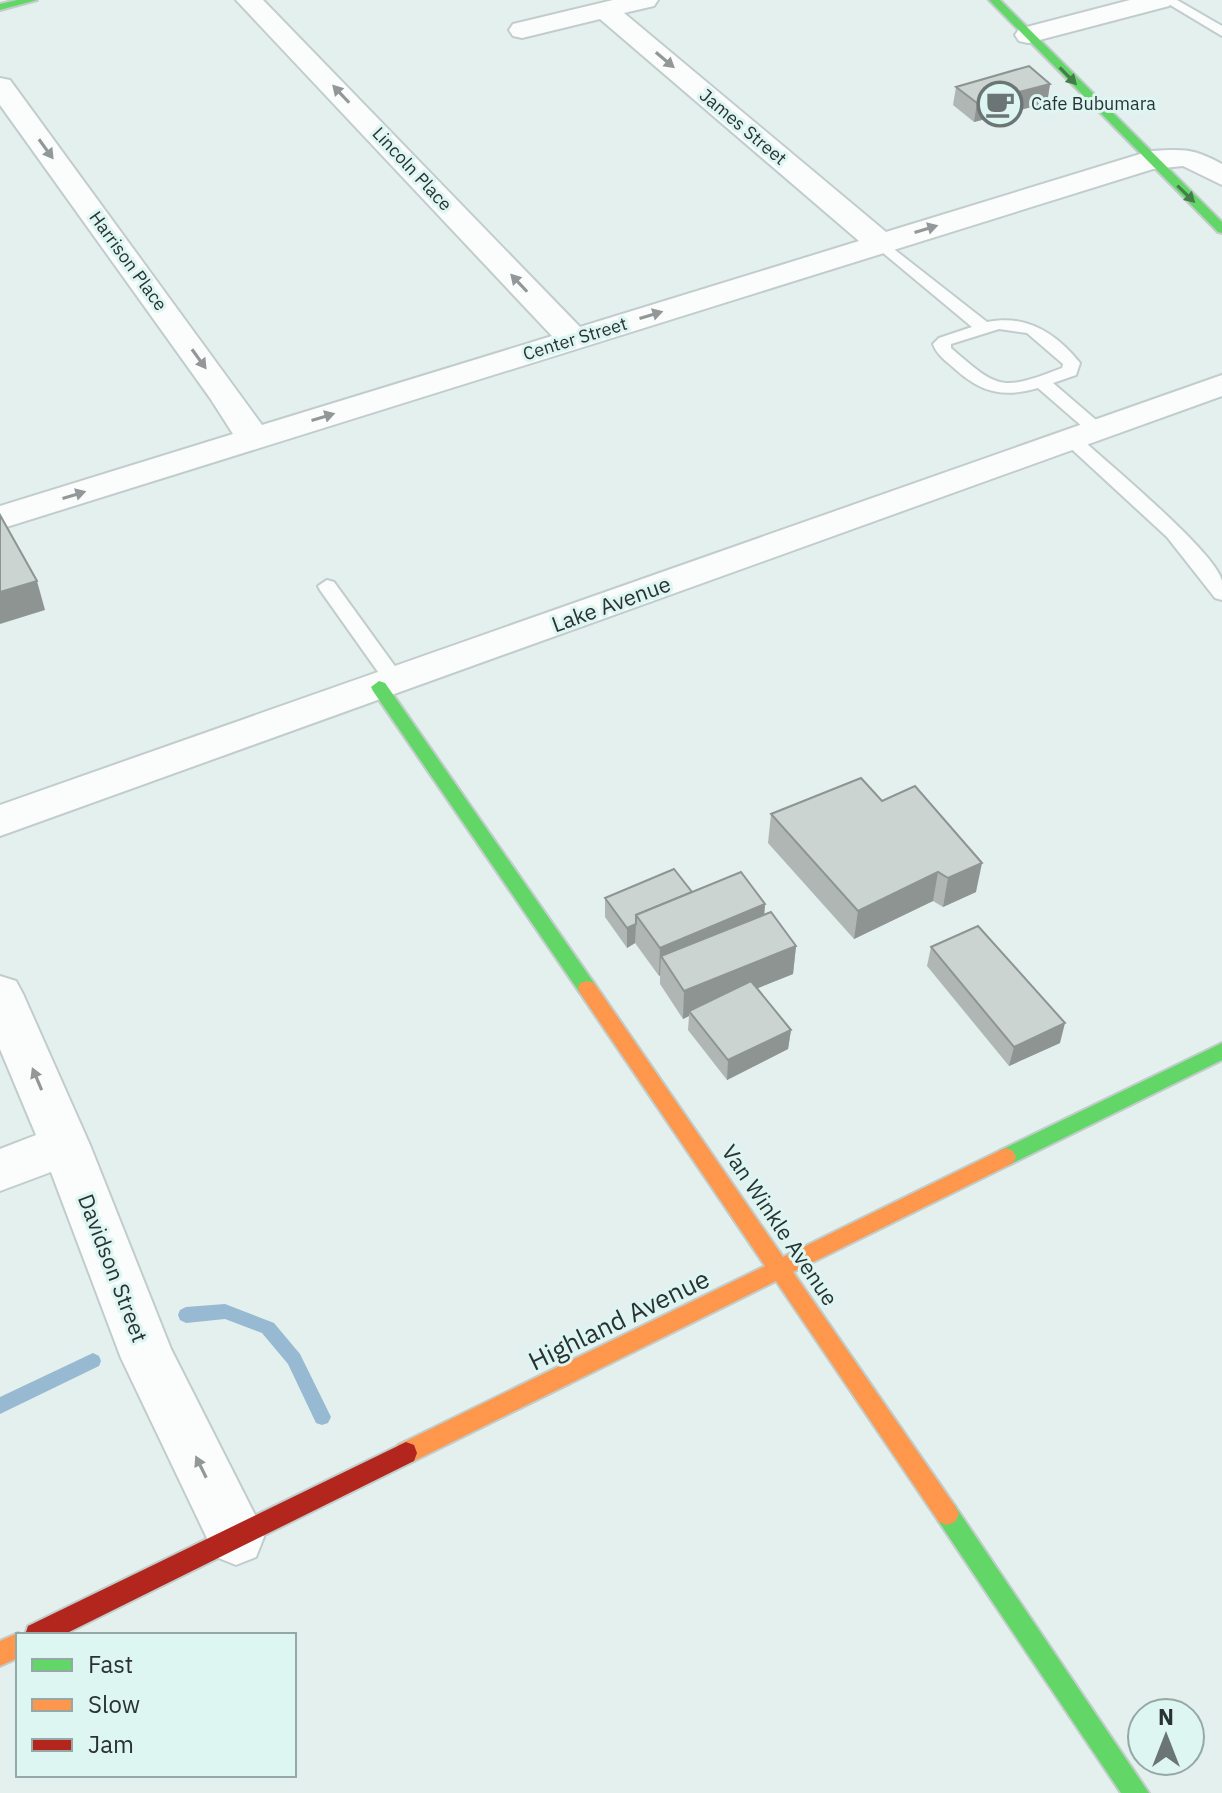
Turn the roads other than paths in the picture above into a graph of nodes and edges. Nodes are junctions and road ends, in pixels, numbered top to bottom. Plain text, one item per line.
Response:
1 (32, 0) edge
2 (249, 0) edge
3 (645, 0) edge
4 (994, 0) edge
5 (1160, 0) edge
6 (1168, 0) edge
7 (0, 7) edge
8 (605, 10) junction
9 (522, 30) dead end
10 (1222, 32) edge
11 (1028, 35) junction
12 (0, 86) edge
13 (1150, 160) junction
14 (1222, 176) edge
15 (1222, 229) edge
16 (881, 244) junction
17 (984, 328) junction
18 (573, 339) junction
19 (1041, 382) junction
20 (1222, 385) edge
21 (1084, 434) junction
22 (253, 439) junction
23 (0, 518) edge
24 (327, 586) dead end
25 (1222, 594) edge
26 (387, 684) junction
27 (0, 821) edge
28 (0, 994) edge
29 (1222, 1051) edge
30 (65, 1145) junction
31 (0, 1170) edge
32 (781, 1269) junction
33 (236, 1537) junction
34 (41, 1633) edge
35 (1136, 1793) edge

1 - 7 street
18 -> 2 street, Lincoln Place
3 - 8 street
4 - 11 street
5 - 11 street
6 - 10 lane
8 - 9 street
8 -> 16 street, James Street
11 -> 13 street
12 -> 22 street, Harrison Place
13 - 14 street, Center Street
13 -> 15 street
16 -> 13 street, Center Street
16 - 17 lane
18 -> 16 street, Center Street
17 - 19 lane
17 - 19 lane
22 -> 18 street, Center Street
19 - 21 lane
20 - 21 street, Lake Avenue
21 - 25 lane
21 - 26 street, Lake Avenue
23 -> 22 street, Center Street
24 - 26 lane
26 - 27 street, Lake Avenue
26 - 32 street, Van Winkle Avenue
30 -> 28 street, Davidson Street
29 - 32 street, Highland Avenue
30 - 31 street
33 -> 30 street, Davidson Street
32 - 33 street, Highland Avenue
32 - 35 street, Van Winkle Avenue
33 - 34 street, Highland Avenue

